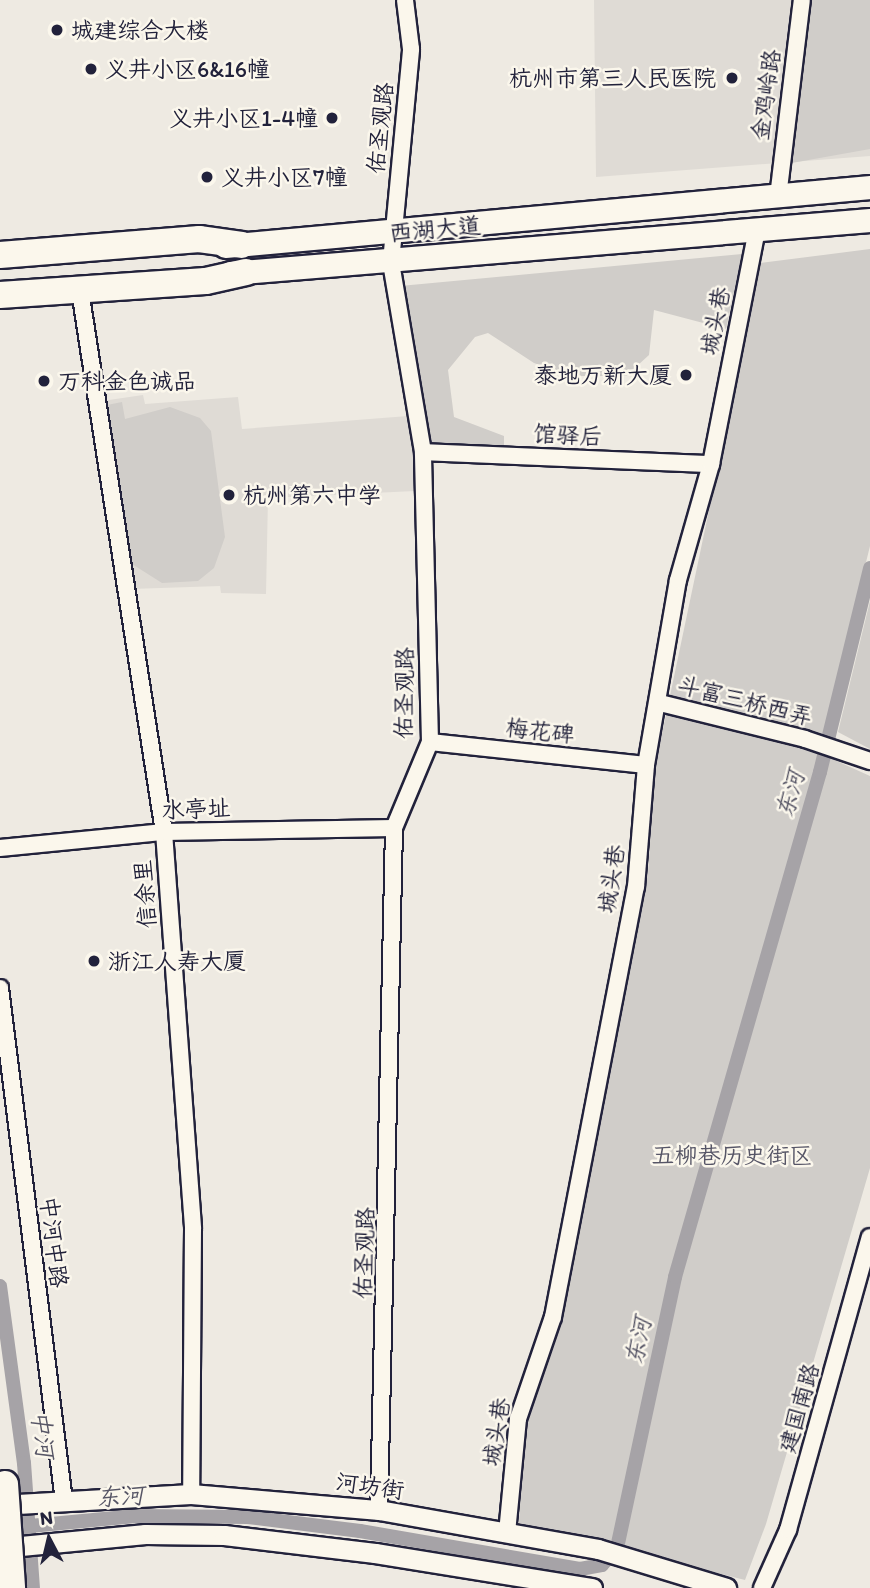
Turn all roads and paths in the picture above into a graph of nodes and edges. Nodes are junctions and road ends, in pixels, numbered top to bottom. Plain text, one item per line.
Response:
1 (405, 0) edge
2 (802, 0) edge
3 (870, 187) edge
4 (778, 197) junction
5 (870, 220) edge
6 (757, 230) junction
7 (391, 234) junction
8 (242, 245) junction
9 (0, 255) edge
10 (391, 262) junction
11 (0, 263) edge
12 (246, 272) junction
13 (0, 289) edge
14 (0, 295) edge
15 (81, 297) dead end
16 (423, 452) junction
17 (711, 464) junction
18 (660, 703) junction
19 (430, 742) junction
20 (870, 761) edge
21 (646, 765) junction
22 (394, 828) junction
23 (164, 832) junction
24 (0, 848) edge
25 (0, 988) edge
26 (870, 1237) edge
27 (854, 1296) junction
28 (870, 1303) edge
29 (0, 1469) edge
30 (191, 1494) junction
31 (60, 1501) junction
32 (8, 1505) edge
33 (379, 1510) junction
34 (507, 1532) junction
35 (9, 1547) edge
36 (12, 1588) edge
37 (592, 1588) edge
38 (726, 1588) edge
39 (762, 1588) edge

1 - 7 street, 佑圣观路
2 - 4 street, 金鸡岭路
3 - 4 main road, 西湖大道
4 - 7 main road, 西湖大道
5 - 6 main road, 西湖大道
6 - 10 main road, 西湖大道
6 - 17 street, 城头巷
7 - 8 main road, 西湖大道
7 - 10 street, 佑圣观路
8 - 9 highway
8 - 11 main road, 西湖大道
10 - 12 main road, 西湖大道
10 - 16 street, 佑圣观路
12 - 13 main road, 西湖大道
12 - 14 highway
15 - 23 street, 信余里
16 - 17 street, 馆驿后
16 - 19 street, 佑圣观路
17 - 18 street, 城头巷
18 - 20 street, 斗富三桥西弄
18 - 21 street, 城头巷
19 - 21 street, 梅花碑
19 - 22 street, 佑圣观路
21 - 34 street, 城头巷
22 - 23 street, 水亭址
22 - 33 street, 佑圣观路
23 - 24 street, 水亭址
23 - 30 street, 信余里
25 - 31 street, 中河中路
26 - 27 street, 建国南路
27 - 28 street
27 - 39 street, 建国南路
29 - 36 highway, bridge
30 - 31 street, 河坊街
30 - 33 street, 河坊街
31 - 32 street, 河坊街
33 - 34 street, 河坊街
34 - 38 street, 河坊街
35 - 37 street

